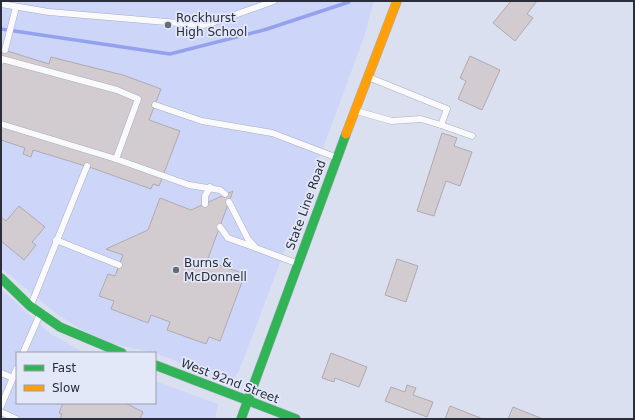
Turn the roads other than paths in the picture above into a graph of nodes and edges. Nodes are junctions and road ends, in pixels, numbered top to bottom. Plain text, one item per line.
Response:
1 (274, 1) edge
2 (397, 1) edge
3 (1, 4) edge
4 (16, 7) junction
5 (5, 50) dead end
6 (1, 61) edge
7 (367, 76) junction
8 (155, 105) dead end
9 (354, 110) junction
10 (1, 124) edge
11 (441, 125) junction
12 (472, 136) dead end
13 (337, 157) junction
14 (116, 159) junction
15 (87, 166) dead end
16 (210, 187) junction
17 (225, 194) dead end
18 (229, 202) dead end
19 (205, 204) dead end
20 (220, 227) dead end
21 (56, 240) junction
22 (256, 248) junction
23 (298, 264) junction
24 (119, 265) dead end
25 (1, 278) edge
26 (30, 306) junction
27 (40, 314) junction
28 (23, 352) edge
29 (120, 352) edge
30 (156, 365) edge
31 (16, 370) edge
32 (1, 373) edge
33 (13, 378) junction
34 (248, 400) junction
35 (1, 406) edge
36 (1, 412) edge
37 (16, 419) edge
38 (241, 419) edge
39 (296, 419) edge

1 - 4 lane
2 - 7 main road, State Line Road
3 - 4 lane
4 - 5 lane
6 - 14 lane
7 - 9 main road, State Line Road
7 - 11 lane
8 - 13 lane
9 - 11 lane
9 - 13 main road, State Line Road
10 - 14 lane
11 - 12 lane
13 - 23 main road, State Line Road
14 - 16 lane
15 - 21 lane
16 - 17 lane
16 - 19 lane
18 - 22 lane
20 - 22 lane
21 - 24 lane
21 - 26 lane
22 - 23 lane
23 - 34 main road, State Line Road
25 - 26 main road
26 - 27 main road
27 - 28 lane
27 - 29 main road
30 - 34 main road, West 92nd Street
31 - 33 lane
32 - 33 lane
33 - 35 lane
34 - 38 main road, State Line Road
34 - 39 main road, West 92nd Street
36 - 37 lane

